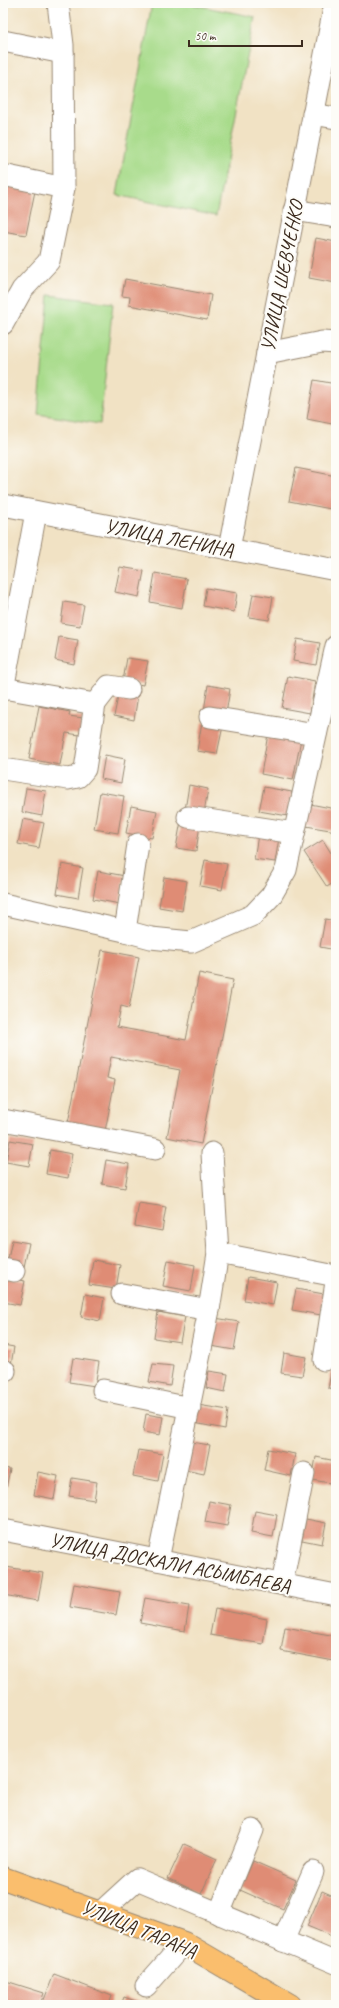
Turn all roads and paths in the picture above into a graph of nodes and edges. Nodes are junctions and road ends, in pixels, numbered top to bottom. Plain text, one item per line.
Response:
1 (58, 3) edge
2 (335, 3) edge
3 (333, 32) edge
4 (3, 41) edge
5 (63, 53) junction
6 (313, 114) junction
7 (336, 118) edge
8 (3, 175) edge
9 (64, 188) junction
10 (294, 210) junction
11 (336, 217) edge
12 (3, 324) edge
13 (331, 339) edge
14 (267, 353) junction
15 (3, 505) edge
16 (36, 512) junction
17 (229, 549) junction
18 (336, 570) edge
19 (336, 646) edge
20 (3, 689) edge
21 (130, 689) dead end
22 (95, 704) junction
23 (210, 717) dead end
24 (316, 734) junction
25 (3, 769) edge
26 (188, 817) dead end
27 (294, 833) junction
28 (138, 844) dead end
29 (3, 904) edge
30 (125, 931) junction
31 (3, 1120) edge
32 (155, 1149) dead end
33 (212, 1153) dead end
34 (218, 1253) junction
35 (336, 1276) edge
36 (336, 1282) edge
37 (122, 1294) dead end
38 (209, 1310) junction
39 (324, 1360) dead end
40 (103, 1390) dead end
41 (190, 1408) junction
42 (304, 1473) dead end
43 (3, 1530) edge
44 (158, 1560) junction
45 (282, 1584) junction
46 (336, 1595) edge
47 (253, 1830) dead end
48 (313, 1872) dead end
49 (3, 1878) edge
50 (101, 1912) junction
51 (219, 1914) junction
52 (283, 1941) junction
53 (184, 1943) junction
54 (336, 1963) edge
55 (146, 1986) dead end
56 (290, 2005) edge

1 - 5 street
2 - 3 street, УЛИЦА ШЕВЧЕНКО
3 - 6 street, УЛИЦА ШЕВЧЕНКО
4 - 5 street
5 - 9 street
6 - 7 street
6 - 10 street, УЛИЦА ШЕВЧЕНКО
8 - 9 street
9 - 12 street
10 - 11 street
10 - 14 street, УЛИЦА ШЕВЧЕНКО
13 - 14 street
14 - 17 street, УЛИЦА ШЕВЧЕНКО
15 - 16 street, УЛИЦА ЛЕНИНА
16 - 17 street, УЛИЦА ЛЕНИНА
16 - 20 street
17 - 18 street, УЛИЦА ЛЕНИНА
19 - 24 street
20 - 22 street
21 - 22 street
22 - 25 street
23 - 24 street
24 - 27 street
26 - 27 street
27 - 30 street
28 - 30 street
29 - 30 street
31 - 32 street
33 - 34 street
34 - 35 street
34 - 38 street
36 - 39 street
37 - 38 street
38 - 41 street
40 - 41 street
41 - 44 street
42 - 45 street
43 - 44 street, УЛИЦА ДОСКАЛИ АСЫМБАЕВА
44 - 45 street, УЛИЦА ДОСКАЛИ АСЫМБАЕВА
45 - 46 street, УЛИЦА ДОСКАЛИ АСЫМБАЕВА
47 - 51 street
48 - 52 street
49 - 50 main road, УЛИЦА ТАРАНА
50 - 51 street
50 - 53 main road, УЛИЦА ТАРАНА
51 - 52 street
52 - 54 street
53 - 55 street
53 - 56 main road, УЛИЦА ТАРАНА

